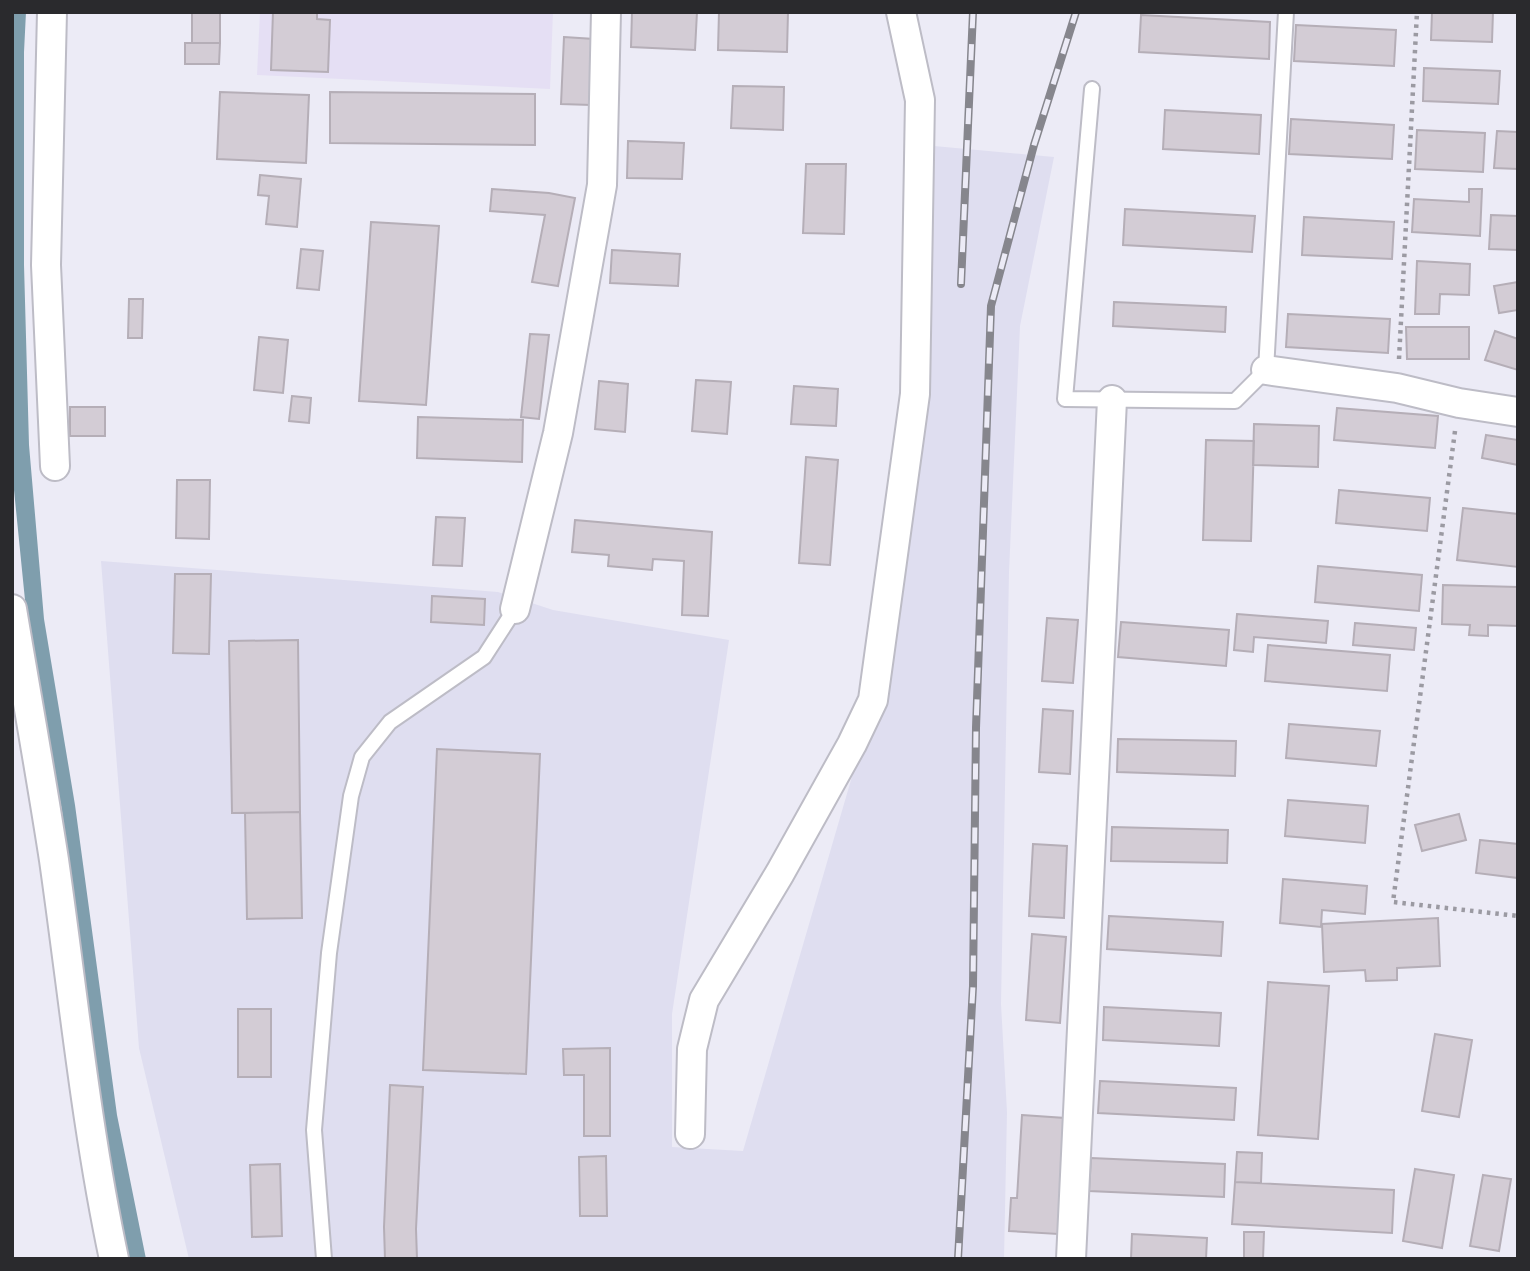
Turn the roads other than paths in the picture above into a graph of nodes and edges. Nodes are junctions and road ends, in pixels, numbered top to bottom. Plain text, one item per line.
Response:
1 (52, 12) edge
2 (606, 12) edge
3 (901, 12) edge
4 (1286, 12) edge
5 (1092, 89) dead end
6 (1266, 370) junction
7 (1112, 400) junction
8 (1518, 412) edge
9 (55, 466) dead end
10 (12, 609) edge
11 (515, 609) joint
12 (690, 1134) dead end
13 (114, 1259) edge
14 (324, 1259) edge
15 (1071, 1259) edge

1 - 9 street
2 - 11 street
3 - 12 street
4 - 6 lane
5 - 7 lane
6 - 7 lane
6 - 8 street
7 - 15 street
10 - 13 street
11 - 14 lane

